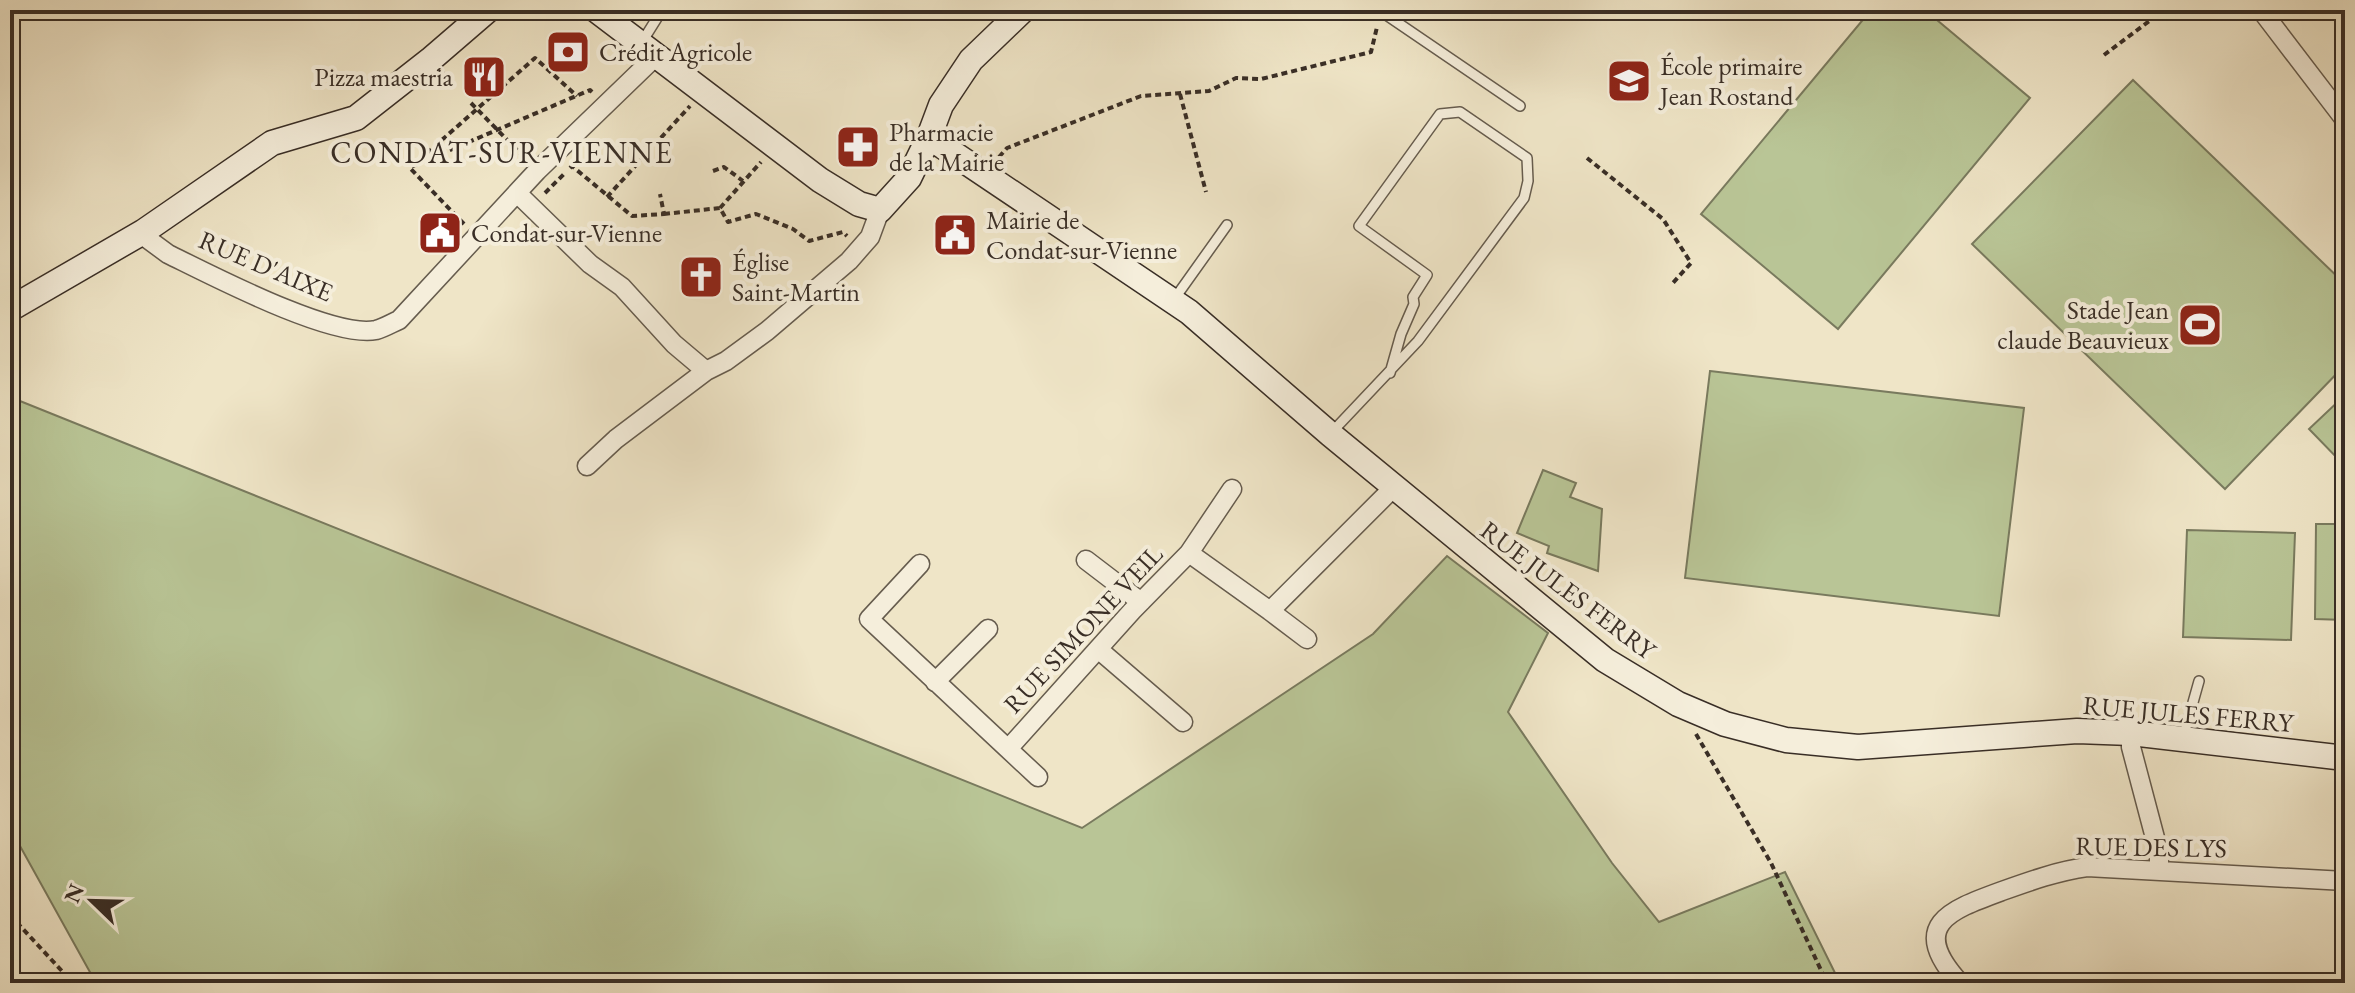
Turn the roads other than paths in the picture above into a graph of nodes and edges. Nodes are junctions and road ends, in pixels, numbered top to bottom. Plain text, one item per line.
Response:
1 (488, 10) edge
2 (596, 10) edge
3 (662, 10) edge
4 (1023, 10) edge
5 (2261, 10) edge
6 (1380, 11) edge
7 (648, 51) junction
8 (1520, 106) dead end
9 (2345, 120) edge
10 (929, 137) junction
11 (517, 193) junction
12 (880, 210) junction
13 (1227, 225) dead end
14 (143, 232) junction
15 (1173, 301) junction
16 (10, 309) edge
17 (706, 371) junction
18 (1390, 373) junction
19 (1330, 434) junction
20 (587, 466) dead end
21 (1395, 486) junction
22 (1232, 489) dead end
23 (1189, 553) junction
24 (1086, 560) dead end
25 (920, 564) dead end
26 (1141, 602) junction
27 (1270, 611) junction
28 (988, 629) dead end
29 (1307, 639) dead end
30 (1098, 649) junction
31 (2199, 681) dead end
32 (935, 682) junction
33 (1183, 722) dead end
34 (2131, 733) junction
35 (2183, 738) junction
36 (1008, 749) junction
37 (2345, 758) edge
38 (1038, 777) dead end
39 (2159, 870) junction
40 (2345, 881) edge
41 (1960, 983) edge

1 - 14 main road
2 - 7 main road
3 - 7 lane
4 - 10 main road
5 - 9 street
6 - 8 lane
7 - 11 street, RUE D'AIXE
7 - 12 main road
10 - 12 main road
10 - 15 main road, RUE JULES FERRY
11 - 14 street, RUE D'AIXE
11 - 17 street
12 - 17 street
13 - 15 lane
14 - 16 main road
15 - 19 main road, RUE JULES FERRY
17 - 20 street
18 - 18 lane
18 - 19 lane
19 - 21 main road, RUE JULES FERRY
21 - 27 street
21 - 34 main road, RUE JULES FERRY
22 - 23 street
23 - 26 street, RUE SIMONE VEIL
23 - 27 street, RUE SIMONE VEIL
24 - 26 street
25 - 32 street, RUE SIMONE VEIL
26 - 30 street, RUE SIMONE VEIL
27 - 29 street, RUE SIMONE VEIL
28 - 32 street
30 - 33 street
30 - 36 street, RUE SIMONE VEIL
31 - 35 lane
32 - 36 street, RUE SIMONE VEIL
34 - 35 main road, RUE JULES FERRY
34 - 39 street
35 - 37 main road, RUE JULES FERRY
36 - 38 street
39 - 40 street, RUE DES LYS
39 - 41 street, RUE DES LYS

